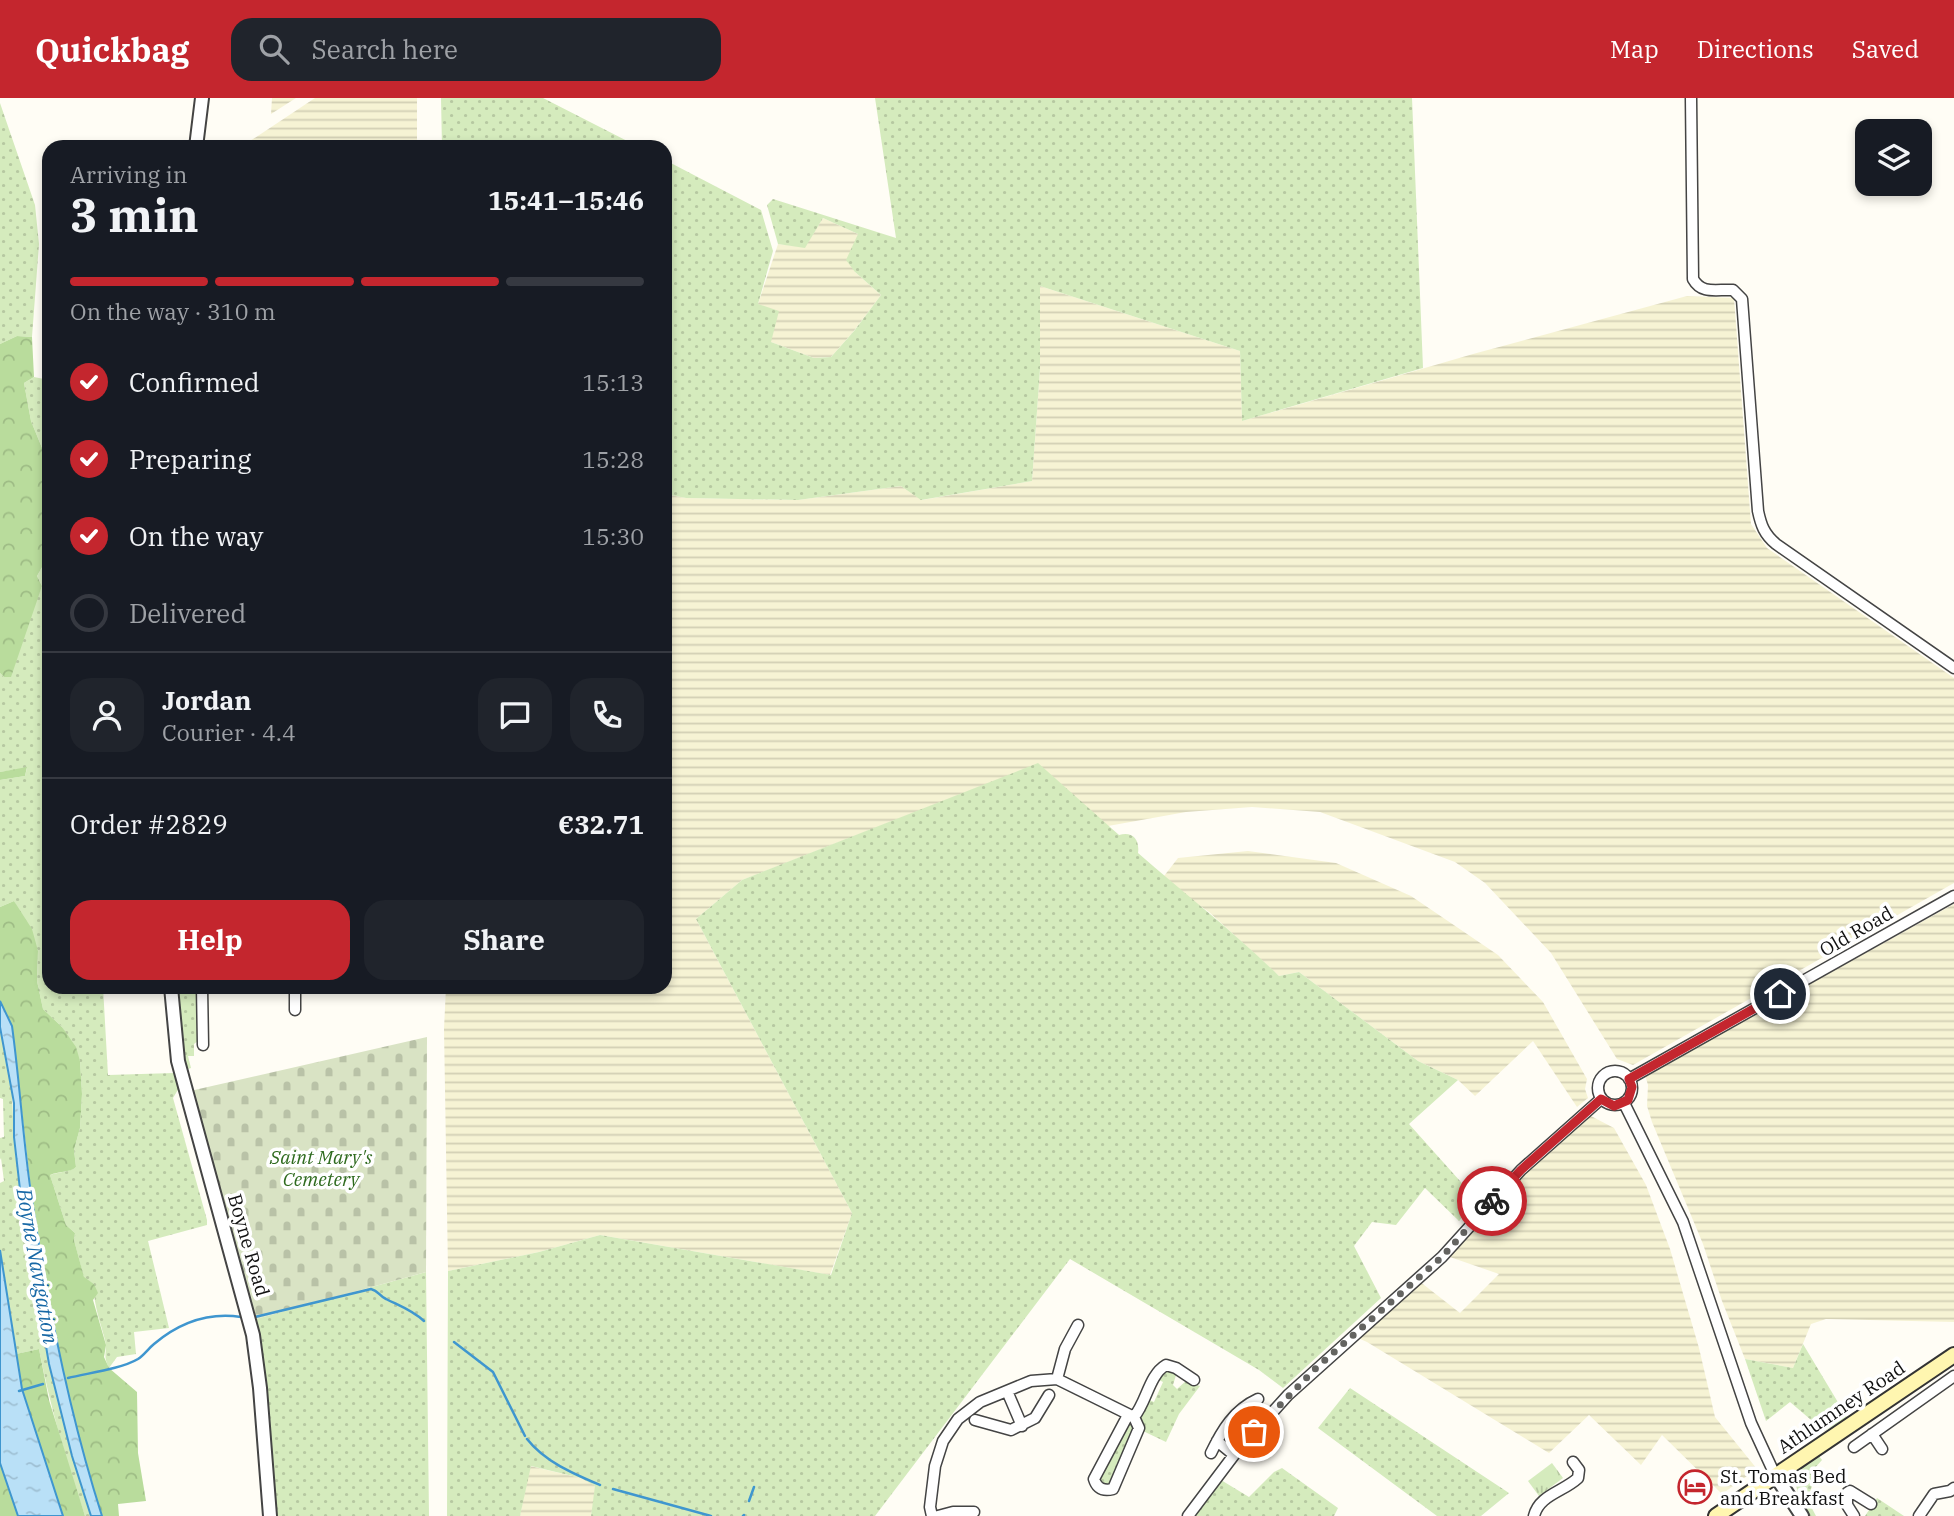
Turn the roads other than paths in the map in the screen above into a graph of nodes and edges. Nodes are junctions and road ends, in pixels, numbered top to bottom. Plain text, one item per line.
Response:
1 (202, 98) edge
2 (1691, 98) edge
3 (198, 140) edge
4 (1954, 668) edge
5 (1954, 896) edge
6 (172, 994) edge
7 (202, 994) edge
8 (295, 994) edge
9 (295, 1010) dead end
10 (203, 1045) dead end
11 (1629, 1079) junction
12 (1601, 1099) junction
13 (1624, 1103) junction
14 (1078, 1325) dead end
15 (1954, 1355) edge
16 (1954, 1376) edge
17 (1057, 1379) junction
18 (1195, 1380) dead end
19 (1007, 1391) junction
20 (1049, 1395) dead end
21 (1258, 1399) dead end
22 (1131, 1416) junction
23 (975, 1420) dead end
24 (1022, 1426) junction
25 (1872, 1434) junction
26 (1217, 1441) junction
27 (1854, 1447) dead end
28 (1882, 1449) dead end
29 (1211, 1453) dead end
30 (1234, 1455) junction
31 (1573, 1462) dead end
32 (1775, 1475) junction
33 (1953, 1492) edge
34 (1871, 1504) dead end
35 (974, 1512) dead end
36 (270, 1516) edge
37 (932, 1516) edge
38 (938, 1516) edge
39 (1188, 1516) edge
40 (1534, 1516) edge
41 (1716, 1516) edge
42 (1802, 1516) edge
43 (1854, 1516) edge
44 (1919, 1516) edge

1 - 3 street
2 - 4 street
5 - 11 street, Old Road
6 - 36 street, Boyne Road
7 - 10 street
8 - 9 street
11 - 12 street
11 - 13 street
12 - 13 street
12 - 30 street
13 - 32 street
14 - 17 street
15 - 32 main road, Athlumney Road
16 - 25 street
17 - 19 street
17 - 22 street
18 - 22 street
19 - 24 street
19 - 37 street
20 - 24 street
21 - 26 street
22 - 22 street
23 - 24 street
25 - 27 street
25 - 28 street
26 - 29 street
26 - 30 street
30 - 39 street
31 - 40 street
32 - 41 main road, Athlumney Road
32 - 42 street
33 - 44 street
34 - 43 street
35 - 38 street

